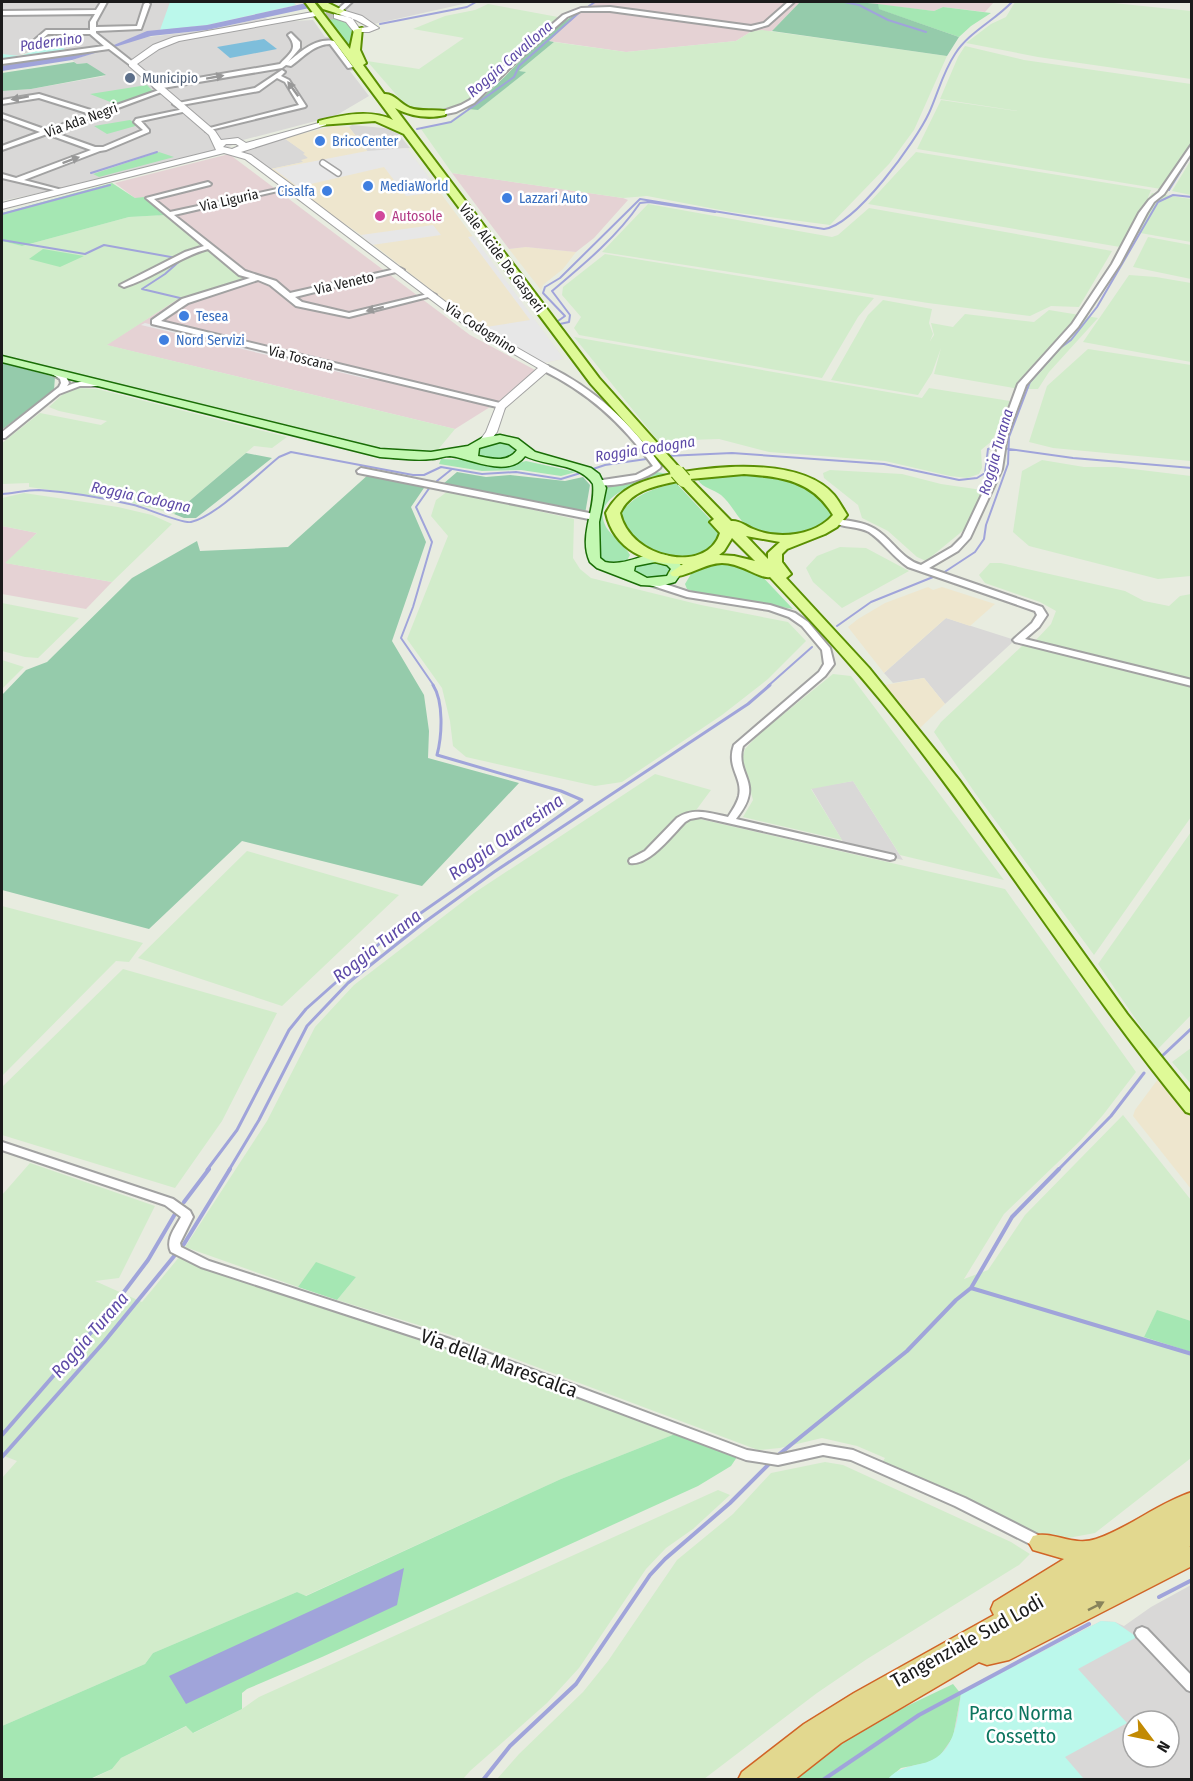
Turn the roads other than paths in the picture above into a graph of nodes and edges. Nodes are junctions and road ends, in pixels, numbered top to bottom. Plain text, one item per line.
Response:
1 (104, 2) edge
2 (349, 2) edge
3 (791, 2) edge
4 (147, 4) dead end
5 (317, 6) edge
6 (98, 12) junction
7 (2, 13) edge
8 (338, 13) junction
9 (92, 30) junction
10 (359, 30) junction
11 (291, 35) dead end
12 (34, 43) dead end
13 (111, 49) junction
14 (2, 63) edge
15 (132, 64) junction
16 (284, 66) junction
17 (356, 68) junction
18 (277, 76) junction
19 (370, 83) junction
20 (159, 89) junction
21 (2, 102) edge
22 (176, 104) junction
23 (184, 111) junction
24 (441, 113) junction
25 (97, 114) junction
26 (2, 116) edge
27 (323, 123) junction
28 (50, 131) junction
29 (210, 132) junction
30 (409, 135) junction
31 (1191, 146) edge
32 (241, 147) junction
33 (2, 148) edge
34 (223, 148) junction
35 (95, 149) junction
36 (323, 163) dead end
37 (339, 173) dead end
38 (2, 176) edge
39 (16, 180) junction
40 (208, 184) dead end
41 (37, 185) junction
42 (289, 187) junction
43 (60, 191) junction
44 (46, 195) junction
45 (2, 207) edge
46 (169, 214) junction
47 (209, 247) junction
48 (400, 270) junction
49 (258, 278) junction
50 (124, 285) dead end
51 (289, 296) junction
52 (432, 296) junction
53 (2, 359) edge
54 (545, 368) junction
55 (55, 372) junction
56 (102, 384) junction
57 (58, 392) junction
58 (501, 406) junction
59 (496, 427) junction
60 (2, 436) edge
61 (485, 440) junction
62 (507, 440) junction
63 (472, 453) junction
64 (520, 455) junction
65 (665, 464) junction
66 (361, 471) dead end
67 (590, 475) junction
68 (715, 512) junction
69 (594, 518) junction
70 (837, 522) junction
71 (802, 538) junction
72 (661, 559) junction
73 (632, 562) junction
74 (921, 569) junction
75 (676, 574) junction
76 (653, 582) junction
77 (681, 591) junction
78 (794, 594) junction
79 (1191, 683) edge
80 (730, 820) junction
81 (890, 857) dead end
82 (634, 861) dead end
83 (1191, 1108) edge
84 (2, 1146) edge
85 (1191, 1501) edge
86 (1191, 1517) edge
87 (1191, 1534) edge
88 (1041, 1543) junction
89 (1102, 1547) junction
90 (1191, 1555) edge
91 (1048, 1579) junction
92 (1142, 1632) dead end
93 (937, 1657) junction
94 (965, 1658) junction
95 (1188, 1677) edge
96 (751, 1779) edge
97 (774, 1779) edge

1 - 6 street
2 - 8 street
3 - 24 street
4 - 9 street
5 - 8 main road
5 - 15 street
5 - 17 main road, Viale Alcide De Gasperi
6 - 7 street
6 - 9 street
8 - 10 street
8 - 10 street
9 - 12 street
9 - 13 street
10 - 17 main road
11 - 16 street
13 - 14 street
13 - 15 street
15 - 20 street
16 - 17 street
16 - 18 street
20 -> 16 street, Via Ada Negri
17 - 19 main road, Viale Alcide De Gasperi
18 - 22 street
29 -> 18 street
19 - 24 main road
19 - 27 main road
19 - 30 main road, Viale Alcide De Gasperi
20 - 22 street
20 - 25 street, Via Ada Negri
25 -> 21 street
22 - 23 street
23 - 29 street
23 - 35 street
24 - 30 main road
25 - 28 street, Via Ada Negri
26 - 28 street
27 - 30 main road
27 - 32 street
28 - 33 street, Via Ada Negri
28 - 35 street
29 - 32 street
29 - 34 street
30 - 65 main road, Viale Alcide De Gasperi
31 - 74 street
32 - 34 street, Via Codognino
32 - 34 street
32 - 42 street, Via Codognino
34 - 43 street
39 -> 35 street
36 - 37 street
38 - 39 street
39 - 41 street
40 - 46 street
41 - 43 street
41 - 44 street
42 - 46 street, Via Liguria
42 - 48 street, Via Codognino
43 - 44 street
44 - 45 street
46 - 47 street
47 - 49 street
47 - 50 street
48 - 51 street, Via Veneto
48 - 52 street, Via Codognino
49 - 51 street
49 - 58 street, Via Toscana
52 -> 51 street
52 - 54 street, Via Codognino
53 - 55 main road
54 - 58 street
54 - 65 street, Via Codognino
55 - 56 main road
55 - 57 street
56 - 57 street
56 - 63 main road
57 - 60 street
58 - 59 street
59 - 61 street
59 - 62 street
61 - 62 main road
61 - 63 main road
62 - 64 main road
63 - 64 main road
64 - 67 main road
65 - 67 street
65 - 68 main road, Viale Alcide De Gasperi
66 - 69 street
67 - 69 main road
68 - 71 main road
68 - 72 main road
68 - 78 main road
69 - 73 main road
70 - 71 main road
70 - 73 main road
70 - 74 street
71 - 78 main road
72 - 73 main road
72 - 75 main road
73 - 76 main road
74 - 79 street
75 - 76 main road
75 - 77 street
75 - 78 main road
76 - 77 street
77 - 80 street
78 - 83 main road
80 - 81 street
80 - 82 street
84 - 88 street, Via della Marescalca
85 - 89 highway
86 - 93 highway, Tangenziale Sud Lodi
87 - 94 highway, Tangenziale Sud Lodi
88 - 89 highway
88 - 91 highway
89 - 91 highway
94 -> 90 highway
91 - 93 highway
92 - 95 street
93 - 96 highway, Tangenziale Sud Lodi
94 - 97 highway, Tangenziale Sud Lodi

